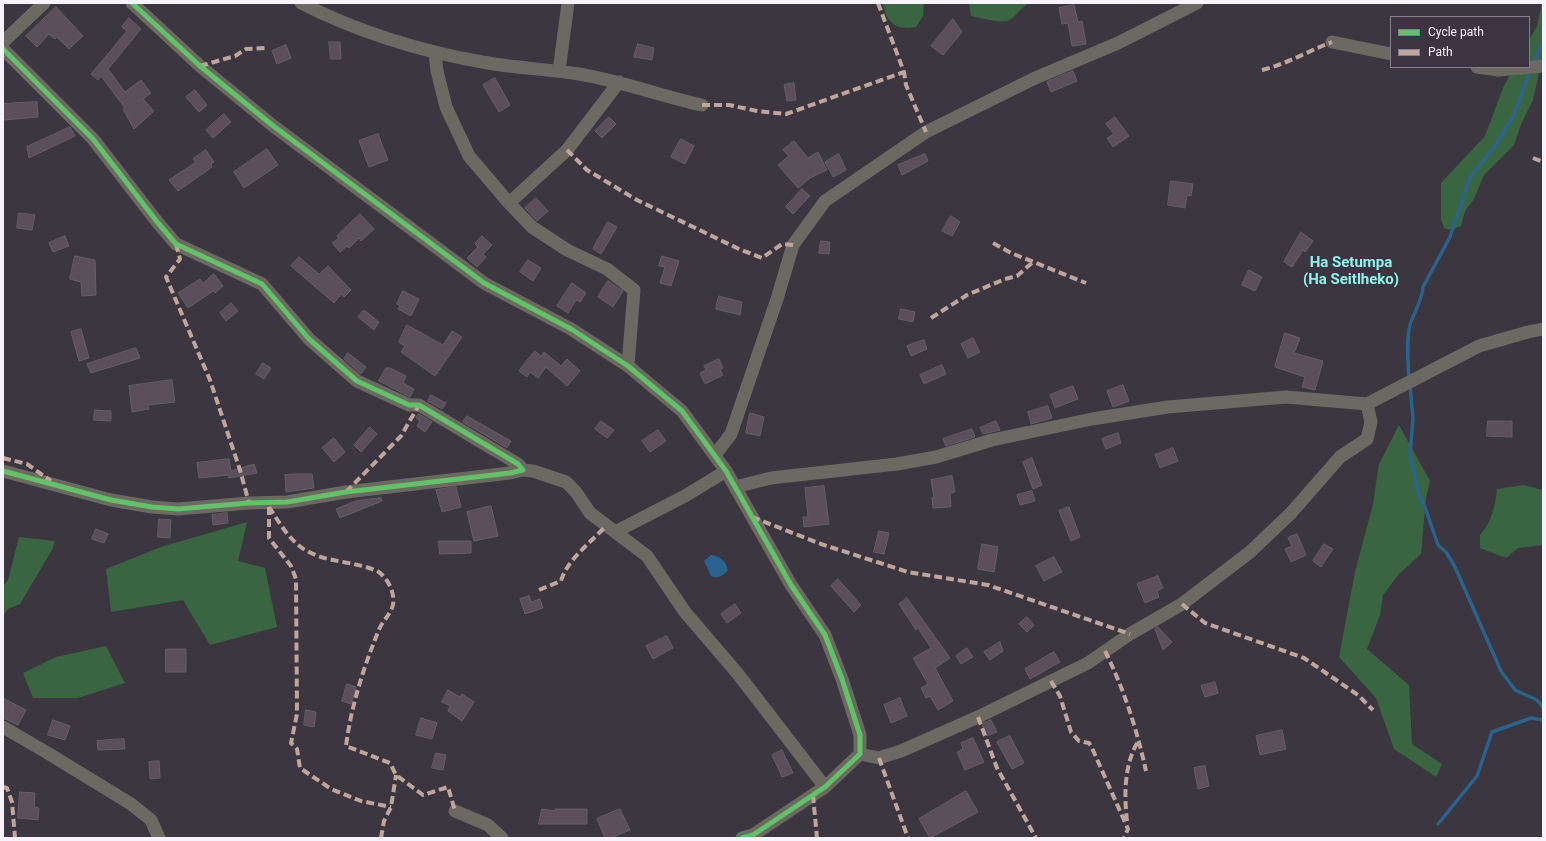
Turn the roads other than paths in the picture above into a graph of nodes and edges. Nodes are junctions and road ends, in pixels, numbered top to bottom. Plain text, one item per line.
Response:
1 (44, 3) edge
2 (132, 3) edge
3 (301, 3) edge
4 (568, 3) edge
5 (1197, 3) edge
6 (3, 42) edge
7 (1332, 42) dead end
8 (3, 49) edge
9 (435, 52) junction
10 (1390, 54) edge
11 (1543, 66) edge
12 (1530, 67) edge
13 (1484, 68) edge
14 (1520, 68) edge
15 (559, 71) junction
16 (619, 82) junction
17 (702, 105) dead end
18 (509, 203) junction
19 (1543, 329) edge
20 (628, 366) junction
21 (1367, 404) junction
22 (715, 455) junction
23 (523, 470) junction
24 (3, 471) edge
25 (726, 471) junction
26 (735, 487) junction
27 (615, 532) junction
28 (3, 728) edge
29 (860, 754) junction
30 (825, 787) junction
31 (455, 811) dead end
32 (159, 838) edge
33 (502, 838) edge
34 (742, 838) edge

1 - 6 street
2 - 20 street
3 - 9 street
4 - 15 street
5 - 22 street
7 - 10 street
8 - 23 street
9 - 15 street
9 - 18 street
11 - 12 street
13 - 14 street
15 - 16 street
16 - 17 street
16 - 18 street
18 - 20 street
19 - 21 street
20 - 22 street
21 - 26 street
21 - 29 street
22 - 25 street
23 - 24 street
23 - 27 street
25 - 26 street
25 - 27 street
26 - 29 street
27 - 30 street
28 - 32 street
29 - 30 street
30 - 34 street
31 - 33 street

